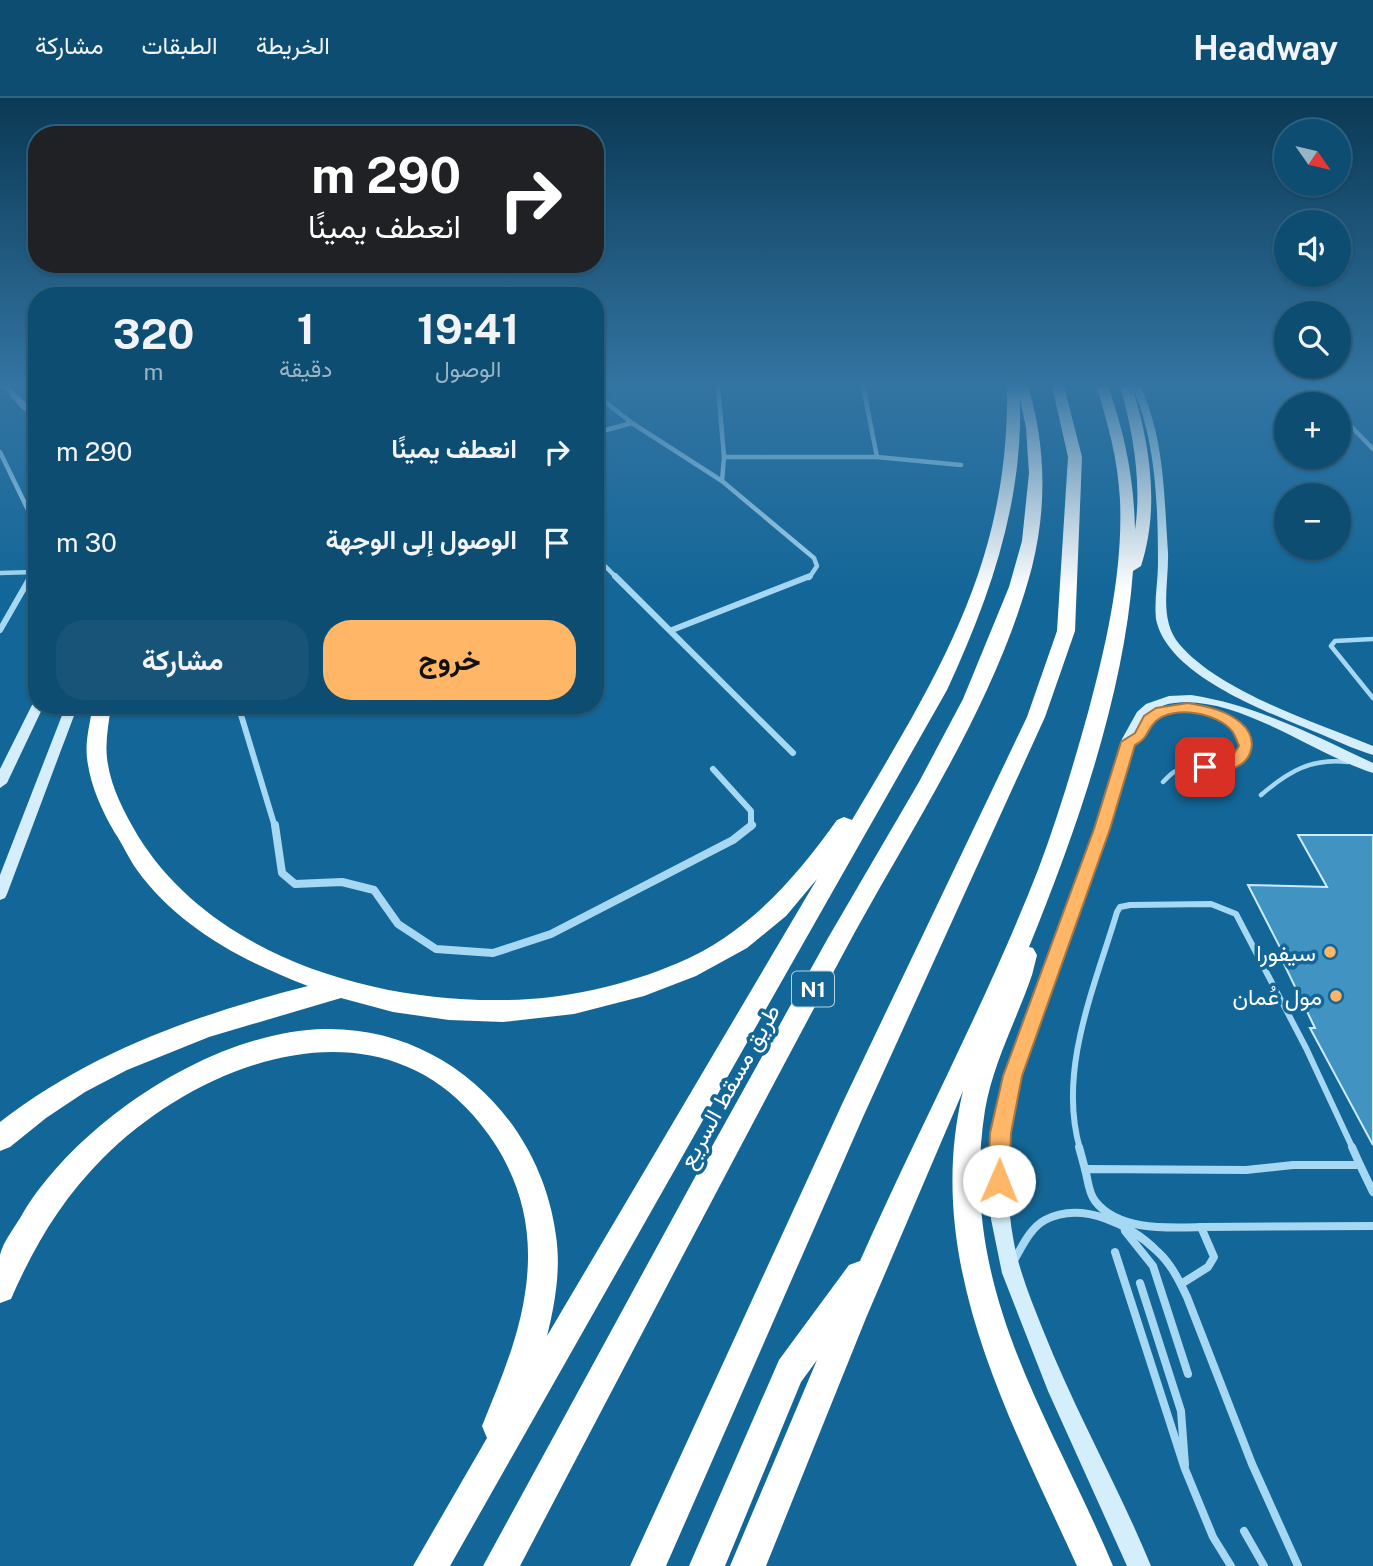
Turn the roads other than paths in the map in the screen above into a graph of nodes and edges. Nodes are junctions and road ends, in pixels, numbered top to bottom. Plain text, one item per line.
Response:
1 (1, 455) edge
2 (681, 455) edge
3 (1012, 455) edge
4 (1034, 455) edge
5 (1074, 455) edge
6 (1122, 455) edge
7 (1140, 455) edge
8 (1155, 455) edge
9 (724, 457) joint
10 (877, 457) joint
11 (961, 465) dead end
12 (722, 481) junction
13 (28, 510) edge
14 (604, 565) edge
15 (28, 572) edge
16 (0, 573) edge
17 (1126, 577) junction
18 (28, 582) edge
19 (0, 630) edge
20 (672, 630) junction
21 (1373, 639) edge
22 (1373, 698) edge
23 (34, 714) edge
24 (69, 714) edge
25 (101, 714) edge
26 (241, 714) edge
27 (912, 733) junction
28 (1129, 742) junction
29 (1373, 749) edge
30 (793, 753) dead end
31 (1373, 768) edge
32 (713, 769) dead end
33 (1163, 782) dead end
34 (0, 783) edge
35 (1261, 795) dead end
36 (0, 894) edge
37 (1028, 922) junction
38 (342, 988) junction
39 (0, 1138) edge
40 (1360, 1165) junction
41 (1086, 1169) junction
42 (1373, 1192) edge
43 (1120, 1226) junction
44 (1373, 1226) edge
45 (1201, 1227) junction
46 (885, 1239) junction
47 (1115, 1252) dead end
48 (1010, 1267) junction
49 (1140, 1283) dead end
50 (1181, 1284) junction
51 (0, 1288) edge
52 (1188, 1374) dead end
53 (1185, 1469) junction
54 (1244, 1531) dead end
55 (423, 1566) edge
56 (431, 1566) edge
57 (501, 1566) edge
58 (648, 1566) edge
59 (707, 1566) edge
60 (748, 1566) edge
61 (1095, 1566) edge
62 (1139, 1566) edge
63 (1231, 1566) edge
64 (1264, 1566) edge
65 (1298, 1566) edge

1 - 13 street
2 - 12 street
3 - 27 highway
4 - 57 highway, طريق مسقط السريع / N1
5 - 58 highway
6 - 17 highway
7 - 17 highway
8 - 29 street
9 - 10 street
9 - 12 street
10 - 11 street
12 - 20 street
14 - 20 street
15 - 16 street
17 - 37 highway
18 - 19 street
20 - 30 street
21 - 22 lane
23 - 34 street
24 - 36 street
25 - 38 highway
26 - 32 street
27 - 38 highway
27 - 56 highway
28 - 31 street
28 - 33 lane
28 - 48 street
31 - 35 lane
37 - 46 highway
37 - 61 highway
38 - 39 highway
40 - 41 lane
40 - 41 lane
40 - 42 lane
41 - 45 lane
43 - 48 lane
43 - 50 lane
43 - 52 lane
44 - 45 lane
45 - 50 lane
46 - 59 highway
46 - 60 highway
47 - 53 lane
48 - 62 street
49 - 53 lane
50 - 65 lane
51 - 55 highway
53 - 63 lane
54 - 64 lane

